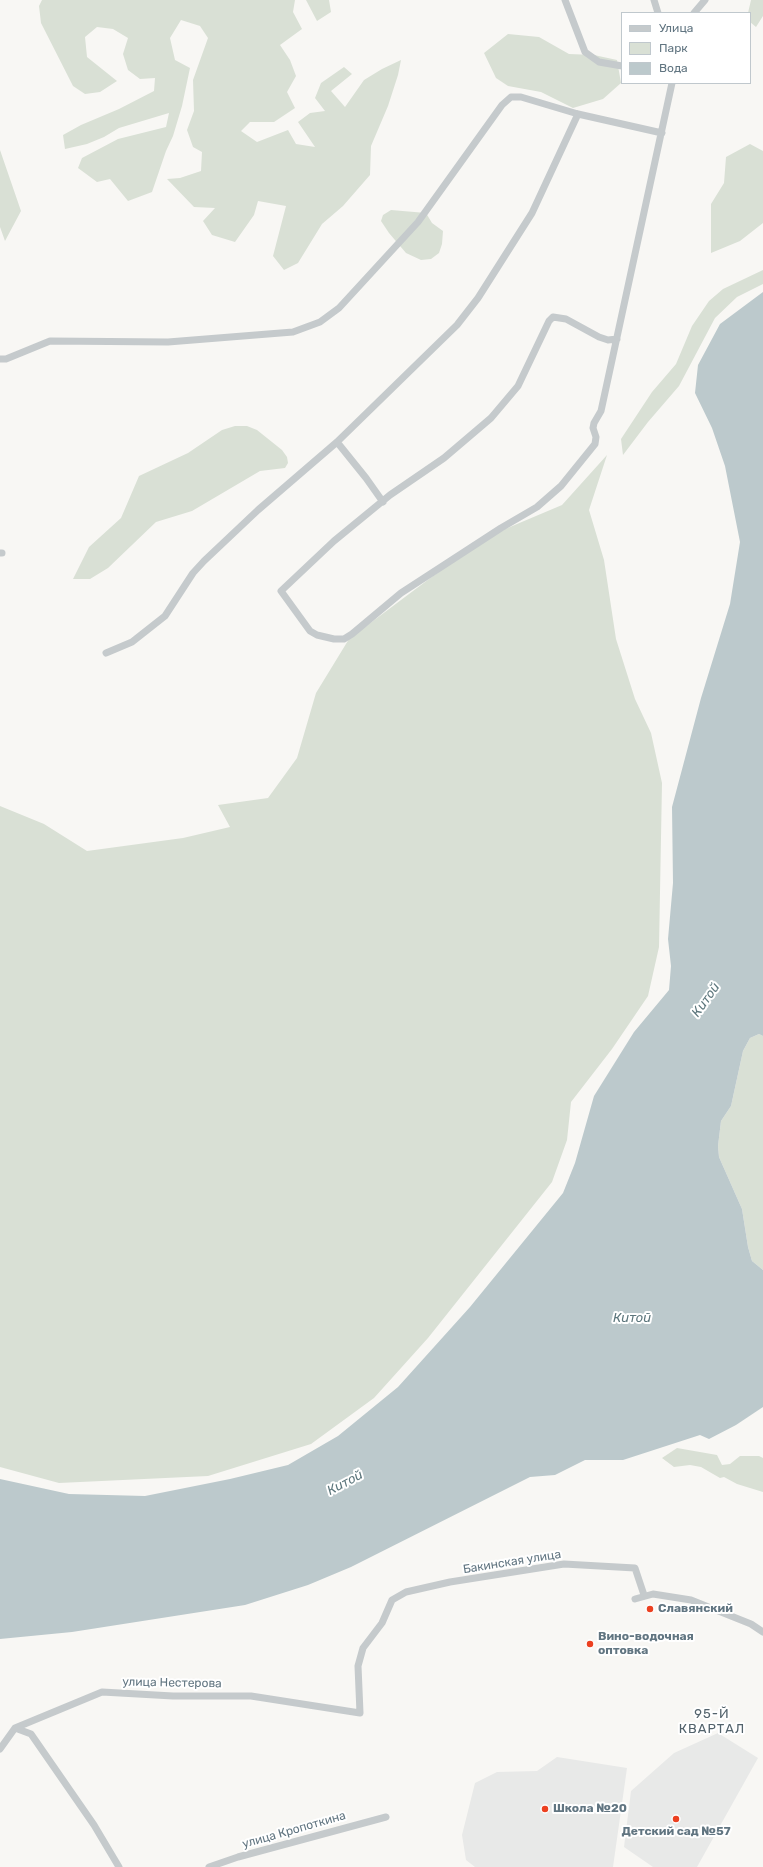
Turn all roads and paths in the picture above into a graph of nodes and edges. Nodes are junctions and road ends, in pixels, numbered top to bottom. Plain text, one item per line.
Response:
1 (565, 0) edge
2 (654, 0) edge
3 (705, 0) edge
4 (658, 12) edge
5 (695, 12) edge
6 (621, 66) edge
7 (672, 84) edge
8 (578, 114) junction
9 (662, 133) junction
10 (617, 339) junction
11 (0, 359) edge
12 (337, 442) junction
13 (383, 502) junction
14 (106, 653) dead end
15 (644, 1595) junction
16 (635, 1599) dead end
17 (763, 1632) edge
18 (360, 1714) joint
19 (15, 1728) junction
20 (0, 1749) edge
21 (386, 1817) dead end
22 (119, 1867) edge
23 (209, 1867) edge

1 - 6 street
2 - 4 street
3 - 5 street
7 - 9 street
8 - 9 street
8 - 11 street
8 - 12 street
9 - 10 street
10 - 13 street
10 - 13 street
12 - 13 street
12 - 14 street
15 - 16 street
15 - 17 street
15 - 18 street, Бакинская улица
18 - 19 street, улица Нестерова
19 - 20 street
19 - 22 street
21 - 23 street, улица Кропоткина

